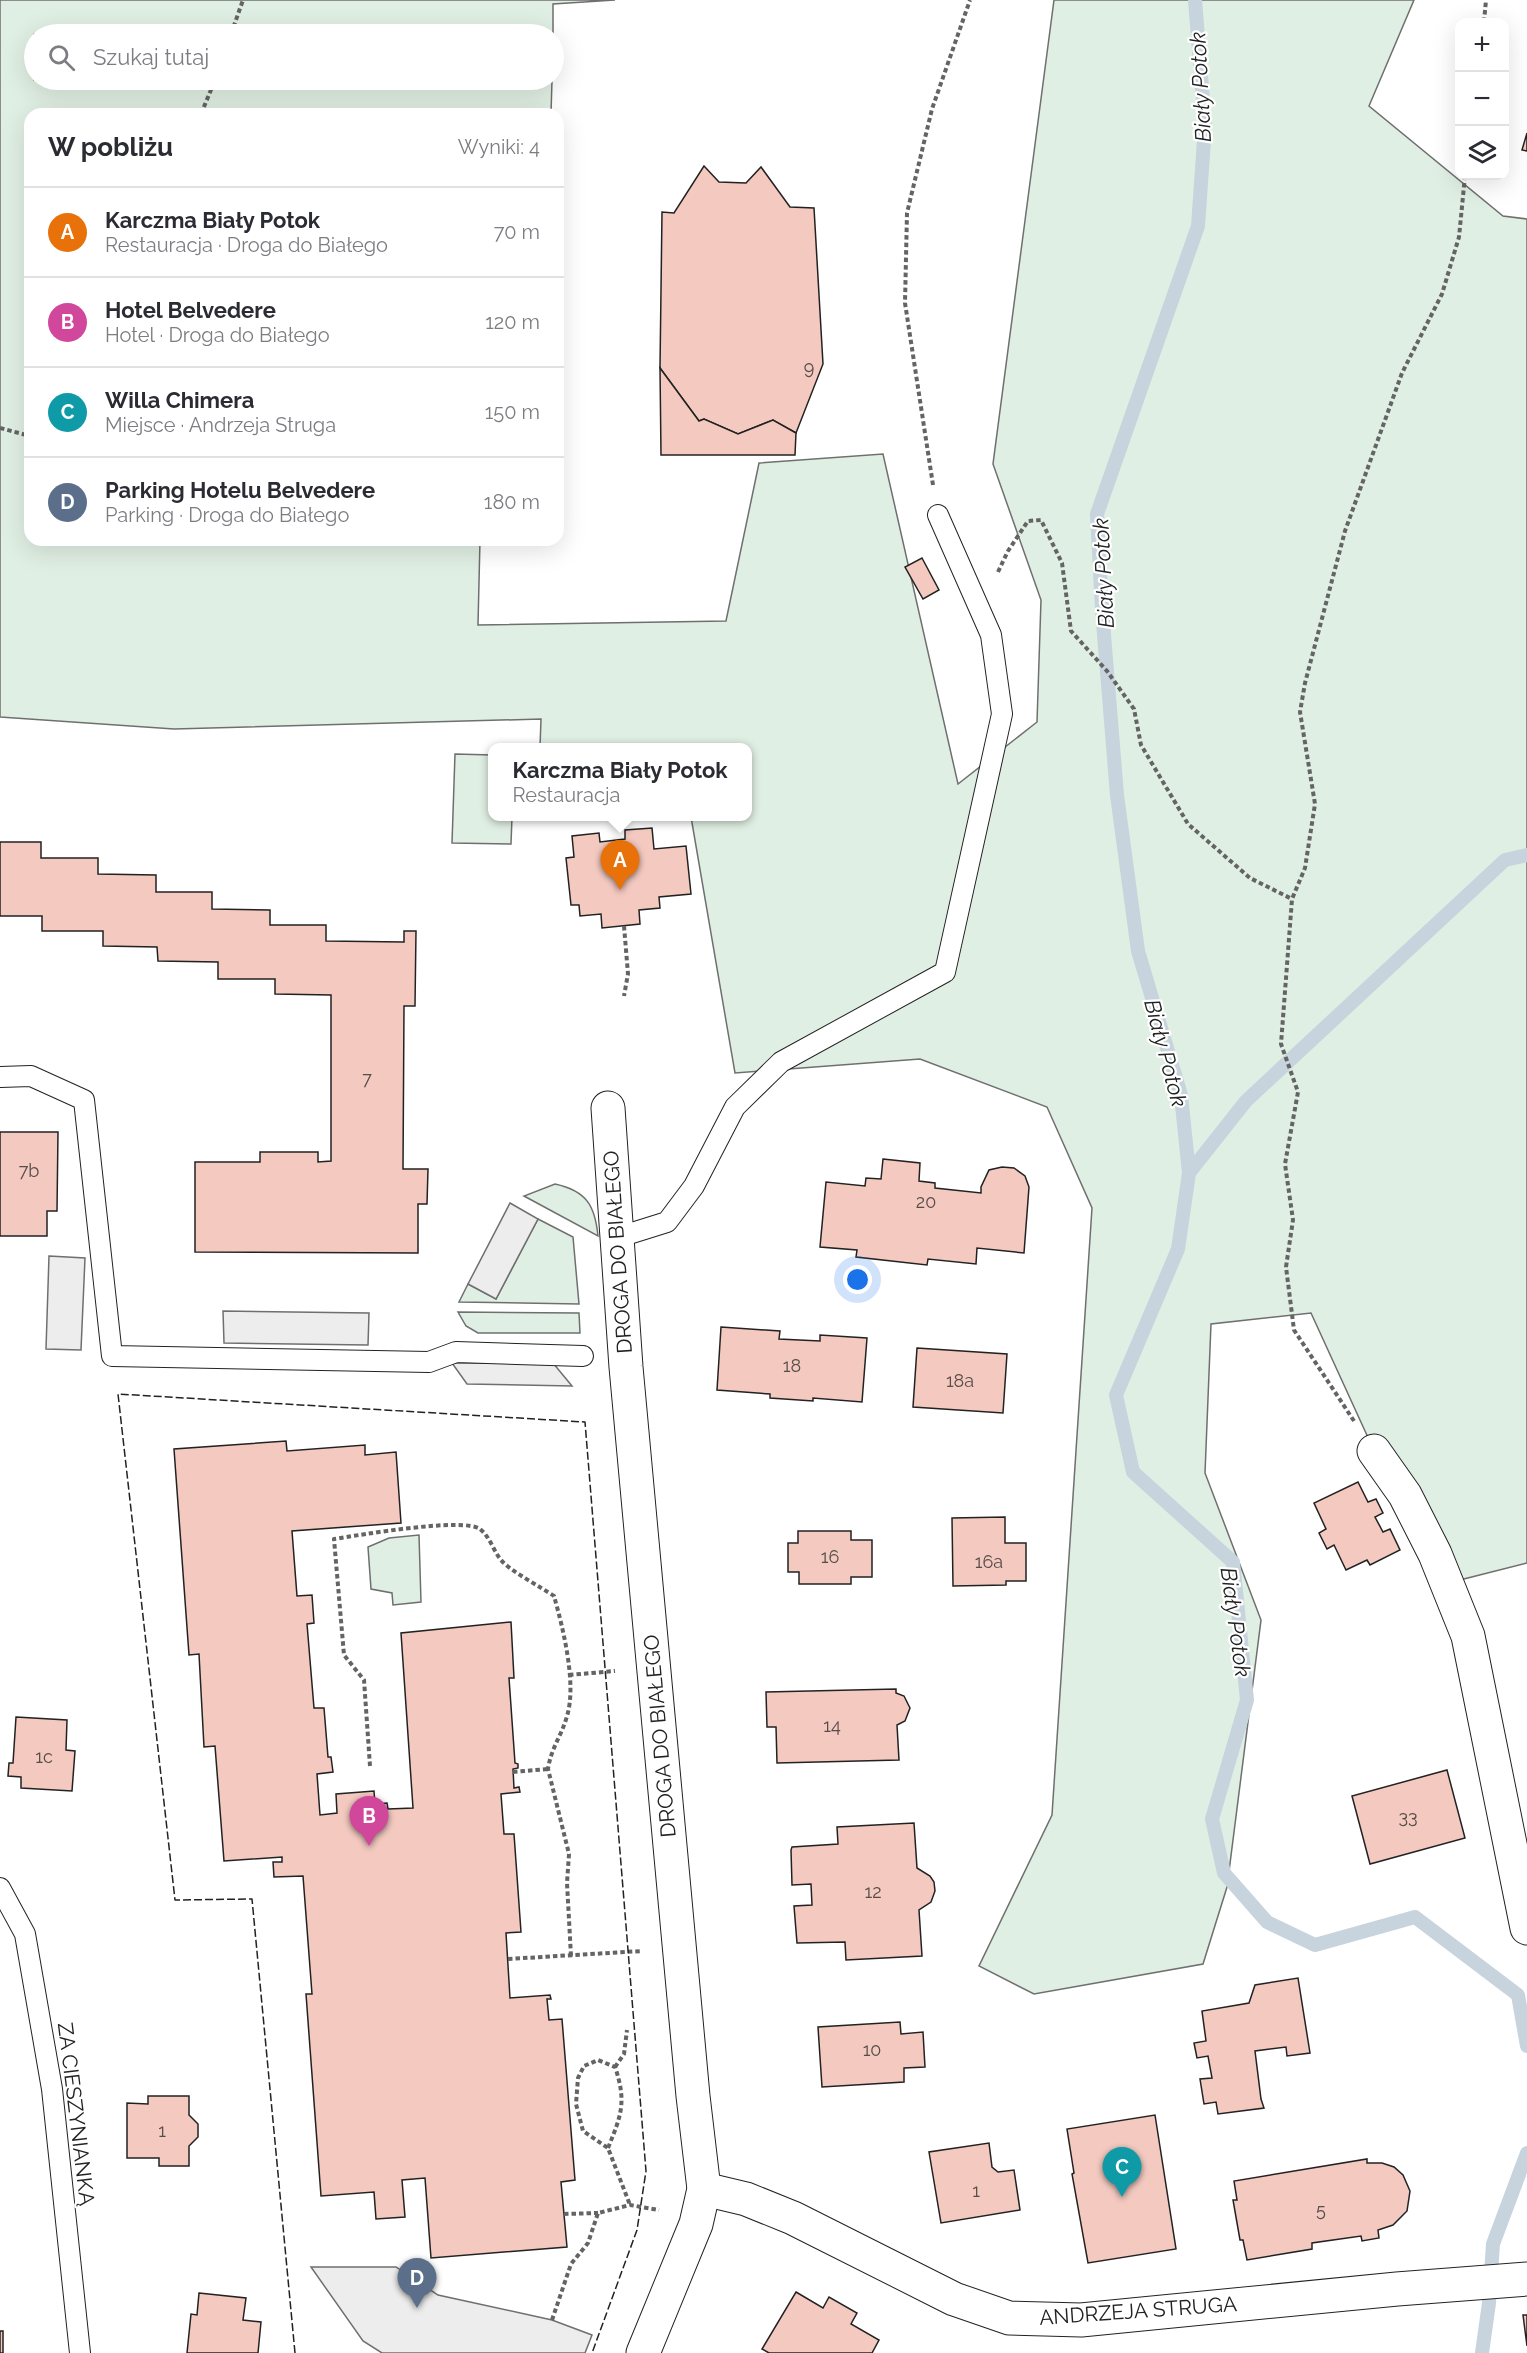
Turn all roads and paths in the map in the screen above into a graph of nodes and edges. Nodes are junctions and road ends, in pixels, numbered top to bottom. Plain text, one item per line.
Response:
1 (243, 0) edge
2 (970, 0) edge
3 (1486, 0) edge
4 (1484, 18) edge
5 (235, 24) edge
6 (211, 90) edge
7 (203, 108) edge
8 (1465, 180) edge
9 (0, 428) edge
10 (24, 434) edge
11 (938, 515) joint
12 (991, 635) junction
13 (1292, 899) junction
14 (624, 926) dead end
15 (624, 996) dead end
16 (0, 1077) edge
17 (608, 1108) dead end
18 (616, 1238) junction
19 (583, 1356) dead end
20 (1374, 1451) joint
21 (625, 1670) dead end
22 (569, 1675) junction
23 (370, 1766) dead end
24 (548, 1769) junction
25 (513, 1772) dead end
26 (0, 1888) edge
27 (1527, 1928) edge
28 (647, 1951) dead end
29 (571, 1956) junction
30 (508, 1959) dead end
31 (627, 2030) dead end
32 (615, 2067) junction
33 (608, 2148) junction
34 (704, 2188) junction
35 (630, 2205) junction
36 (666, 2211) dead end
37 (598, 2213) junction
38 (564, 2214) dead end
39 (1527, 2278) edge
40 (552, 2320) dead end
41 (80, 2353) edge
42 (643, 2353) edge

1 - 5 path
2 - 11 path
3 - 4 path
6 - 7 path
8 - 13 path
9 - 10 path
11 - 12 lane
12 - 13 path
12 - 18 lane
13 - 20 path
14 - 15 path
16 - 19 lane
17 - 18 street, DROGA DO BIAŁEGO
18 - 34 street, DROGA DO BIAŁEGO
20 - 27 street
21 - 22 path
22 - 23 path
22 - 24 path
24 - 25 path
24 - 29 path
26 - 41 lane, ZA CIESZYNIANKĄ
28 - 29 path
29 - 30 path
31 - 32 path
32 - 33 path
32 - 33 path
33 - 35 path
34 - 39 street, ANDRZEJA STRUGA
34 - 42 street, DROGA DO BIAŁEGO
35 - 36 path
35 - 37 path
37 - 38 path
37 - 40 path

